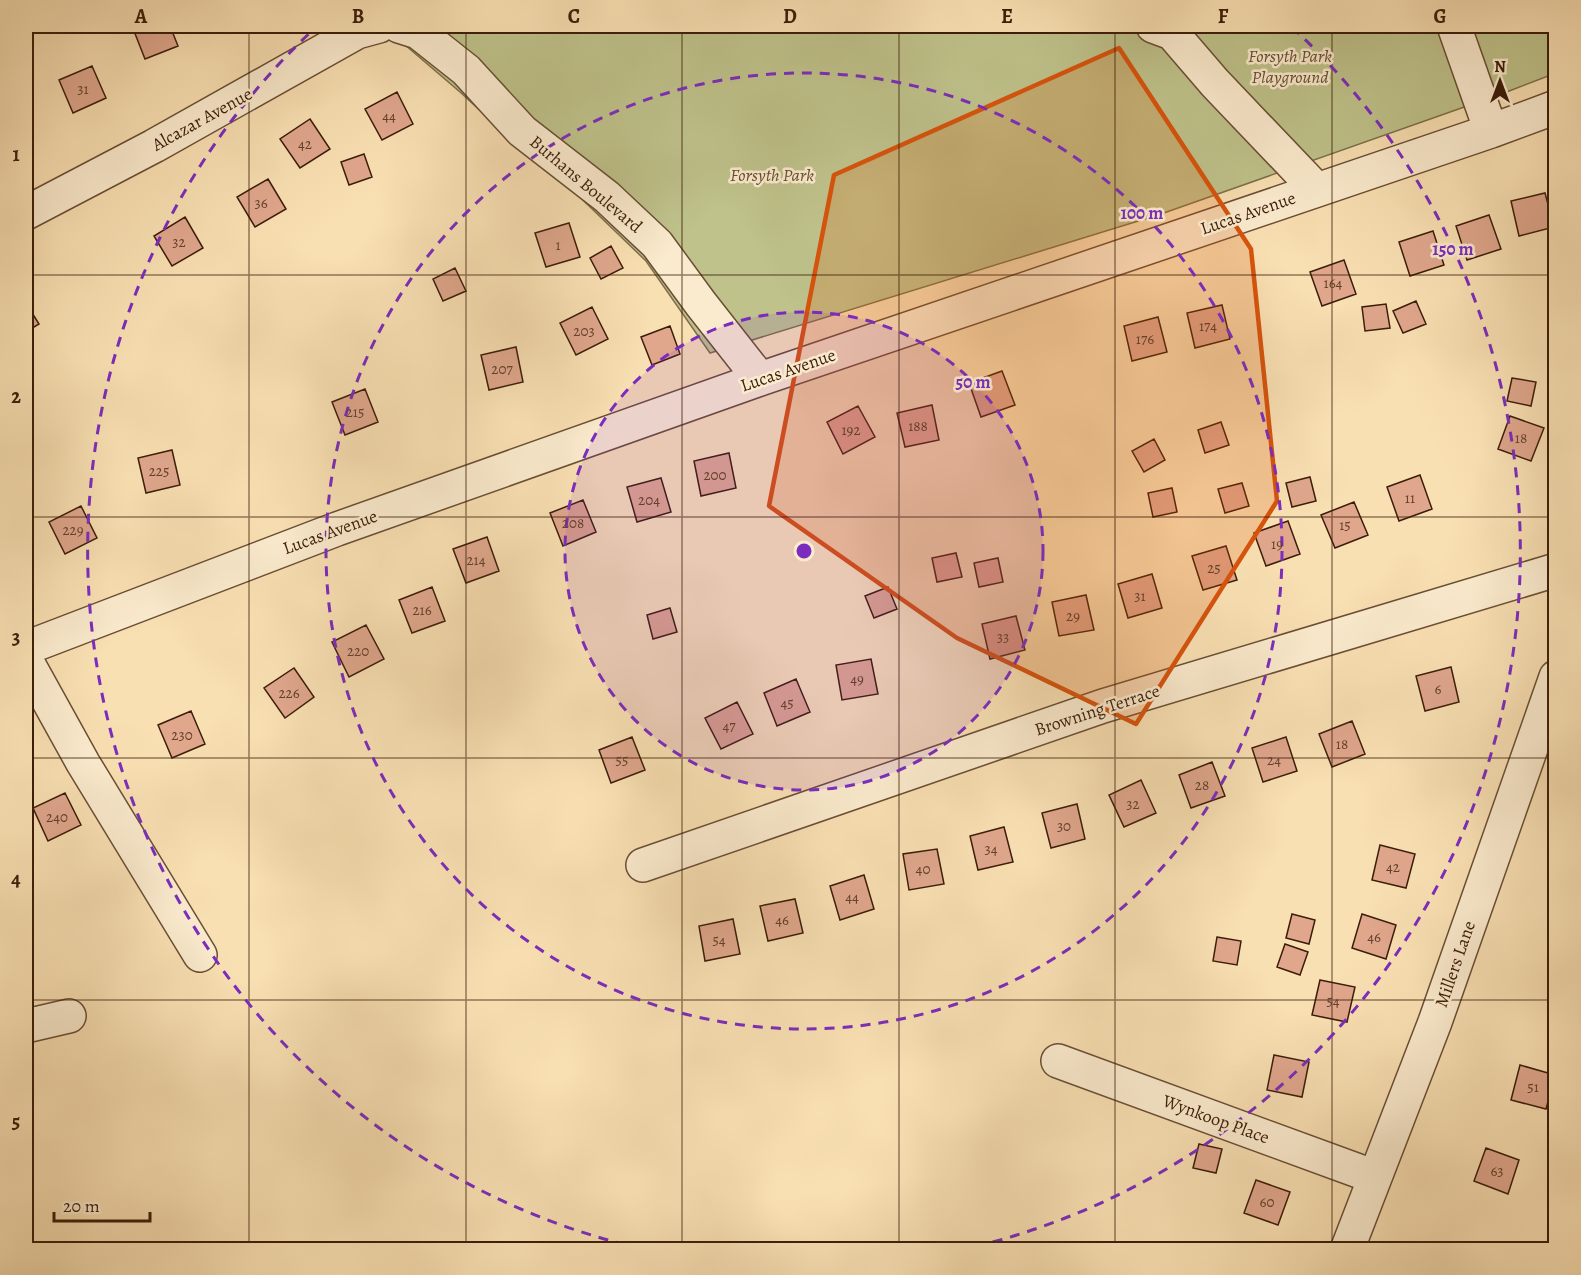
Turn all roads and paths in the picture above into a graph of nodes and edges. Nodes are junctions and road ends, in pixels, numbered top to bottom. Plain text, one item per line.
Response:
1 (379, 26) edge
2 (1153, 26) edge
3 (1454, 26) edge
4 (409, 29) edge
5 (1556, 107) edge
6 (1491, 131) junction
7 (1317, 190) junction
8 (26, 213) edge
9 (760, 379) junction
10 (1556, 570) edge
11 (26, 648) edge
12 (26, 660) edge
13 (1556, 677) edge
14 (643, 865) dead end
15 (200, 955) dead end
16 (69, 1016) dead end
17 (26, 1026) edge
18 (1058, 1061) dead end
19 (1375, 1177) junction
20 (1347, 1250) edge

1 - 8 street, Alcazar Avenue
2 - 7 street
3 - 6 street
4 - 9 street, Burhans Boulevard
5 - 6 street, Lucas Avenue
6 - 7 street, Lucas Avenue
7 - 9 street, Lucas Avenue
9 - 11 street, Lucas Avenue
10 - 14 street, Browning Terrace
12 - 15 street
13 - 19 street, Millers Lane
16 - 17 street
18 - 19 street, Wynkoop Place
19 - 20 street, Millers Lane

